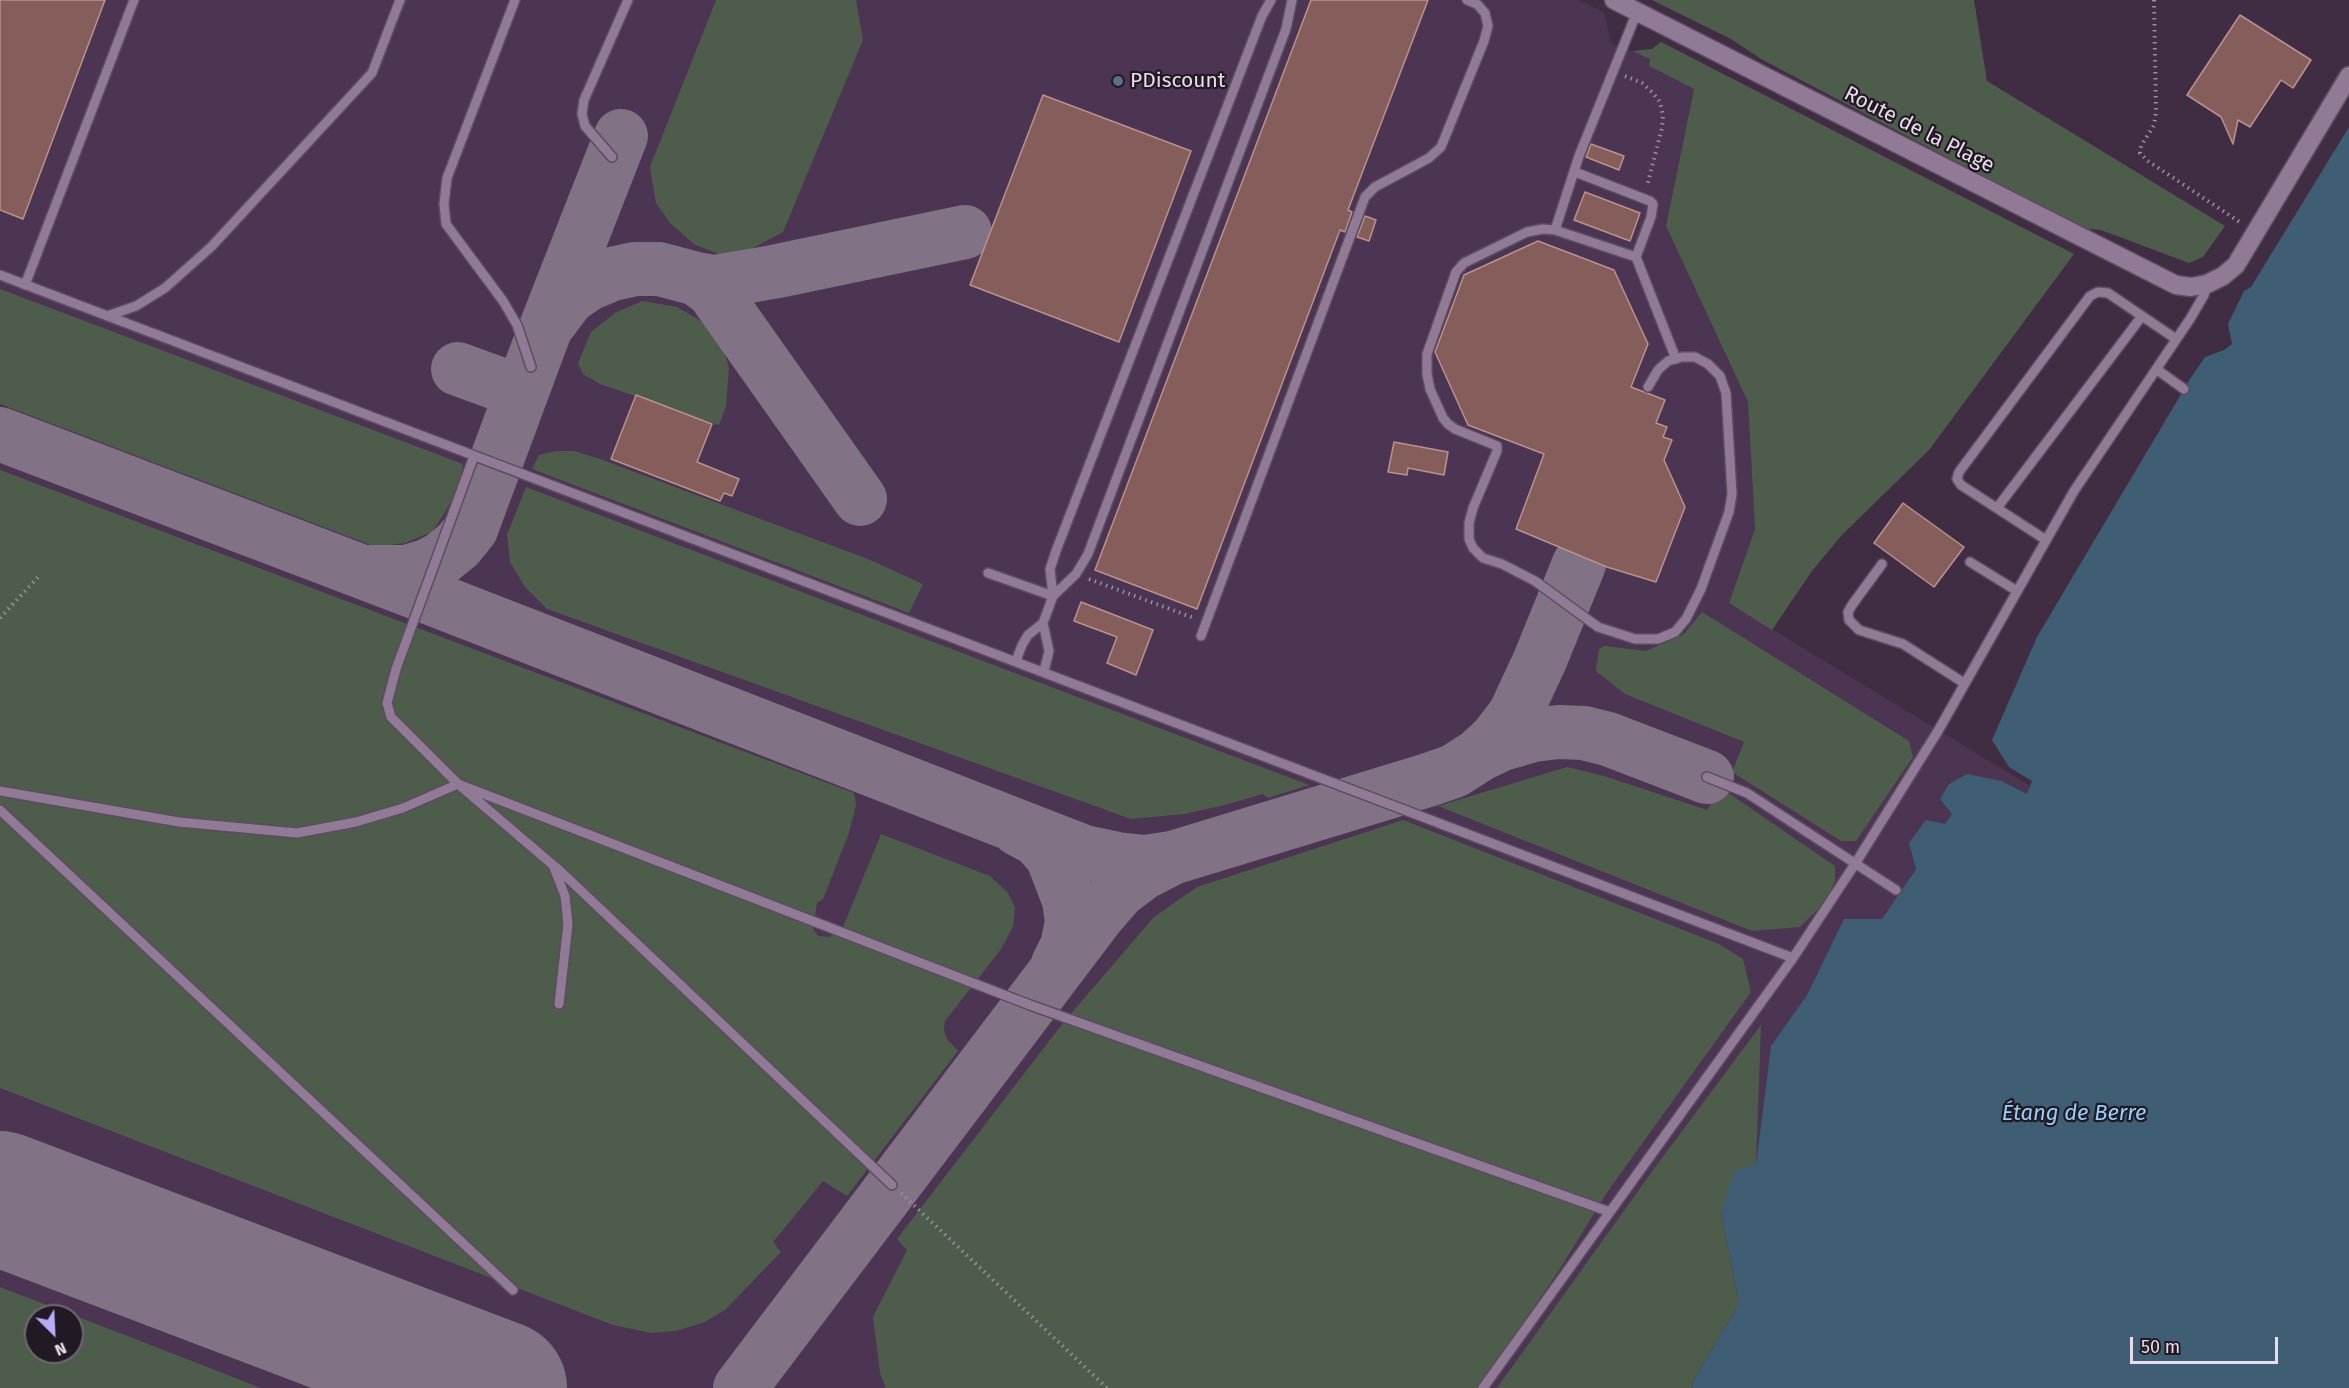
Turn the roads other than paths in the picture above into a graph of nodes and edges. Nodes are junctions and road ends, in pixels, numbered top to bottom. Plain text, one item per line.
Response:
1 (134, 0) edge
2 (400, 0) edge
3 (515, 0) edge
4 (628, 0) edge
5 (1271, 0) edge
6 (1293, 0) edge
7 (1467, 0) edge
8 (1614, 0) edge
9 (1637, 12) junction
10 (2349, 76) edge
11 (612, 157) dead end
12 (1575, 172) junction
13 (1555, 230) junction
14 (1636, 257) junction
15 (0, 275) edge
16 (2207, 284) junction
17 (25, 285) junction
18 (107, 316) junction
19 (2142, 316) junction
20 (2176, 339) junction
21 (1676, 359) junction
22 (531, 367) dead end
23 (2156, 369) junction
24 (1648, 387) dead end
25 (2184, 388) dead end
26 (474, 456) junction
27 (1997, 508) junction
28 (2046, 540) junction
29 (1970, 562) dead end
30 (1882, 564) dead end
31 (988, 573) dead end
32 (2017, 591) junction
33 (1053, 596) junction
34 (1043, 623) junction
35 (1201, 636) dead end
36 (1016, 661) junction
37 (1044, 671) junction
38 (1964, 684) junction
39 (1707, 777) dead end
40 (458, 784) junction
41 (0, 791) edge
42 (0, 810) edge
43 (1855, 864) junction
44 (553, 865) junction
45 (1896, 890) dead end
46 (1793, 958) junction
47 (559, 1004) dead end
48 (892, 1185) road end
49 (1610, 1212) junction
50 (513, 1290) dead end
51 (1483, 1388) edge

1 - 17 lane
2 - 18 lane
3 - 22 lane
4 - 11 lane
5 - 33 lane
6 - 33 lane
7 - 35 lane
8 - 9 street, Route de la Plage
9 - 12 lane
9 - 16 street, Route de la Plage
10 - 16 street
12 - 13 lane
12 - 14 lane
13 - 14 lane
13 - 21 lane
14 - 21 lane
15 - 17 lane
16 - 20 lane
17 - 18 lane
18 - 26 lane
19 - 20 lane
19 - 27 lane
19 - 27 lane
20 - 23 lane
21 - 24 lane
23 - 25 lane
23 - 28 lane
26 - 36 lane
26 - 40 lane
27 - 28 lane
28 - 32 lane
29 - 32 lane
30 - 38 lane
31 - 33 lane
32 - 38 lane
33 - 34 lane
34 - 36 lane
34 - 37 lane
36 - 37 lane
37 - 46 lane
38 - 43 lane
39 - 43 lane
40 - 41 lane
40 - 44 lane
40 - 49 lane
42 - 50 lane
43 - 45 lane
43 - 46 lane
44 - 47 lane
44 - 48 lane
46 - 49 lane
49 - 51 lane

